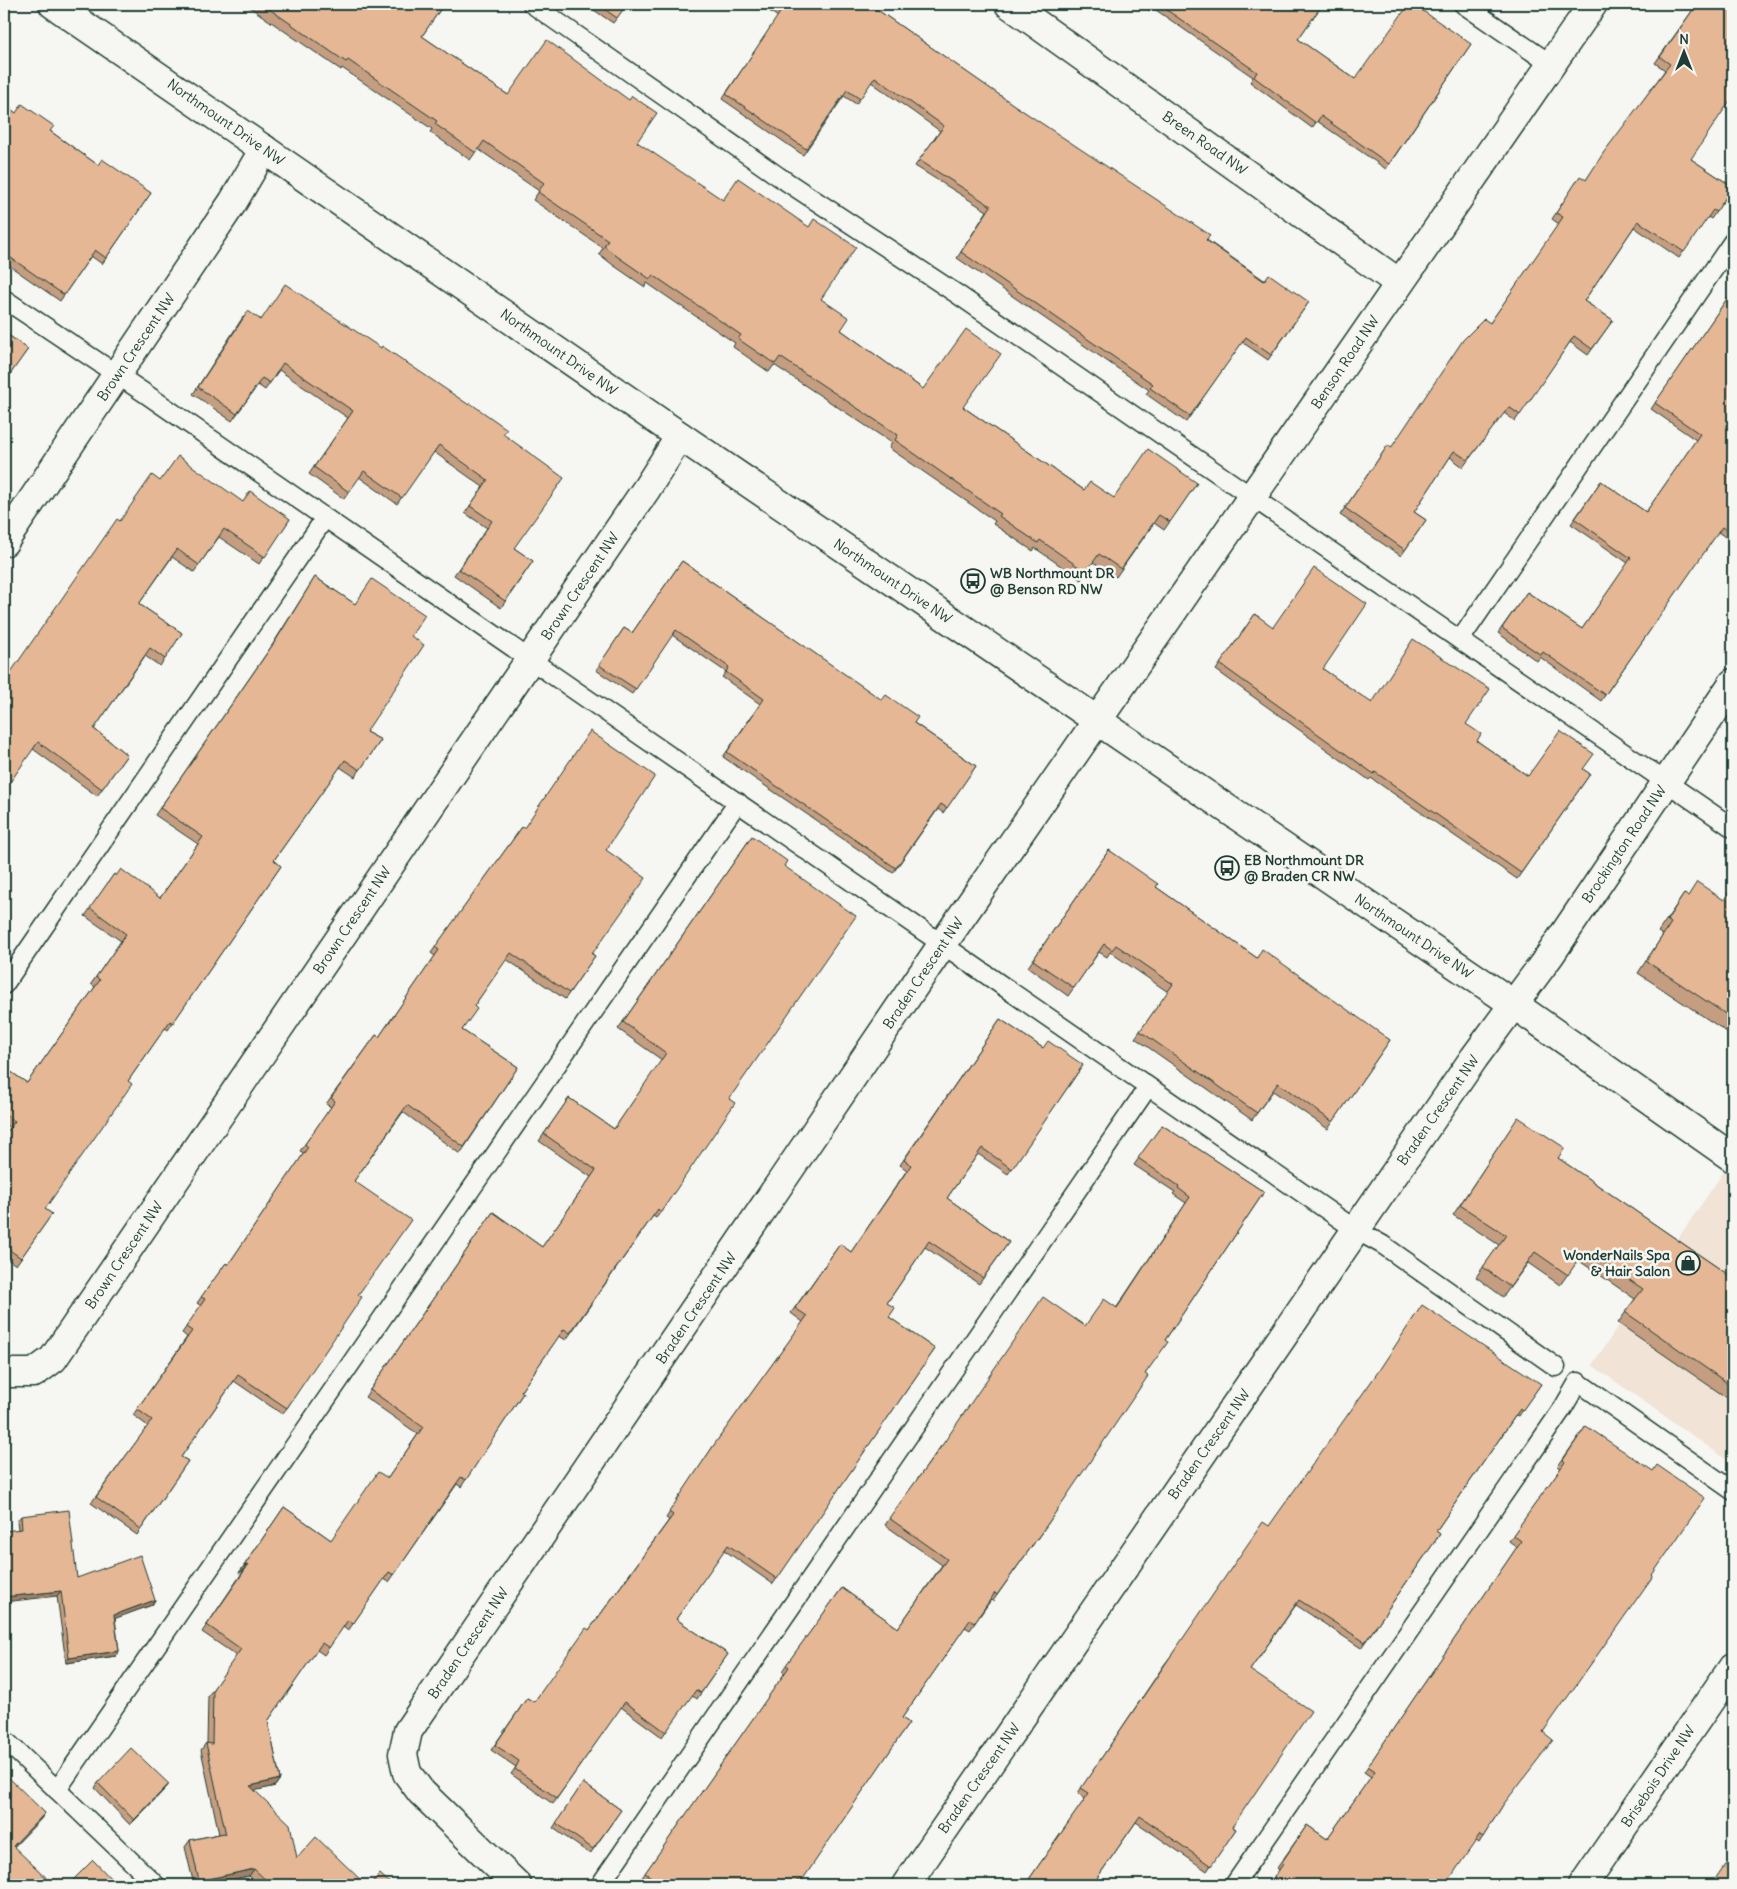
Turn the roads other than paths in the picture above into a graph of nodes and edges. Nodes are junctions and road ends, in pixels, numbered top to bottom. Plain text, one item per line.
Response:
1 (53, 4) edge
2 (532, 4) edge
3 (1009, 4) edge
4 (1463, 4) edge
5 (1594, 4) edge
6 (1552, 65) junction
7 (264, 149) junction
8 (1733, 241) edge
9 (1399, 284) junction
10 (4, 299) edge
11 (116, 375) junction
12 (680, 436) junction
13 (1252, 497) junction
14 (325, 518) junction
15 (4, 542) edge
16 (1460, 640) junction
17 (530, 660) junction
18 (1733, 683) edge
19 (1097, 720) junction
20 (1665, 782) junction
21 (738, 802) junction
22 (1733, 828) edge
23 (942, 945) junction
24 (4, 985) edge
25 (1512, 1003) junction
26 (1148, 1087) junction
27 (1733, 1158) edge
28 (1356, 1230) junction
29 (1556, 1367) dead end
30 (4, 1373) edge
31 (1733, 1491) edge
32 (1733, 1667) edge
33 (4, 1739) edge
34 (57, 1790) junction
35 (156, 1885) edge
36 (517, 1885) edge
37 (600, 1885) edge
38 (906, 1885) edge
39 (1234, 1885) edge
40 (1584, 1885) edge

1 - 7 street, Northmount Drive NW
2 - 13 lane
3 - 9 street, Breen Road NW
4 - 6 lane
5 - 6 street, Benson Road NW
6 - 9 street, Benson Road NW
7 - 11 street, Brown Crescent NW
7 - 12 street, Northmount Drive NW
8 - 16 lane
9 - 13 street, Benson Road NW
10 - 11 lane
11 - 14 lane
11 - 15 street, Brown Crescent NW
12 - 17 street, Brown Crescent NW
12 - 19 street, Northmount Drive NW
13 - 16 lane
13 - 19 street, Benson Road NW
14 - 17 lane
14 - 24 lane
16 - 20 lane
17 - 21 lane
17 - 30 street, Brown Crescent NW
18 - 20 street, Brockington Road NW
19 - 23 street, Braden Crescent NW
19 - 25 street, Northmount Drive NW
20 - 22 lane
20 - 25 street, Brockington Road NW
21 - 23 lane
21 - 34 lane
23 - 26 lane
23 - 36 street, Braden Crescent NW
25 - 27 street, Northmount Drive NW
25 - 28 street, Braden Crescent NW
26 - 28 lane
26 - 37 lane
28 - 29 lane
28 - 38 street, Braden Crescent NW
31 - 39 lane
32 - 40 street, Brisebois Drive NW
33 - 34 lane
34 - 35 lane

